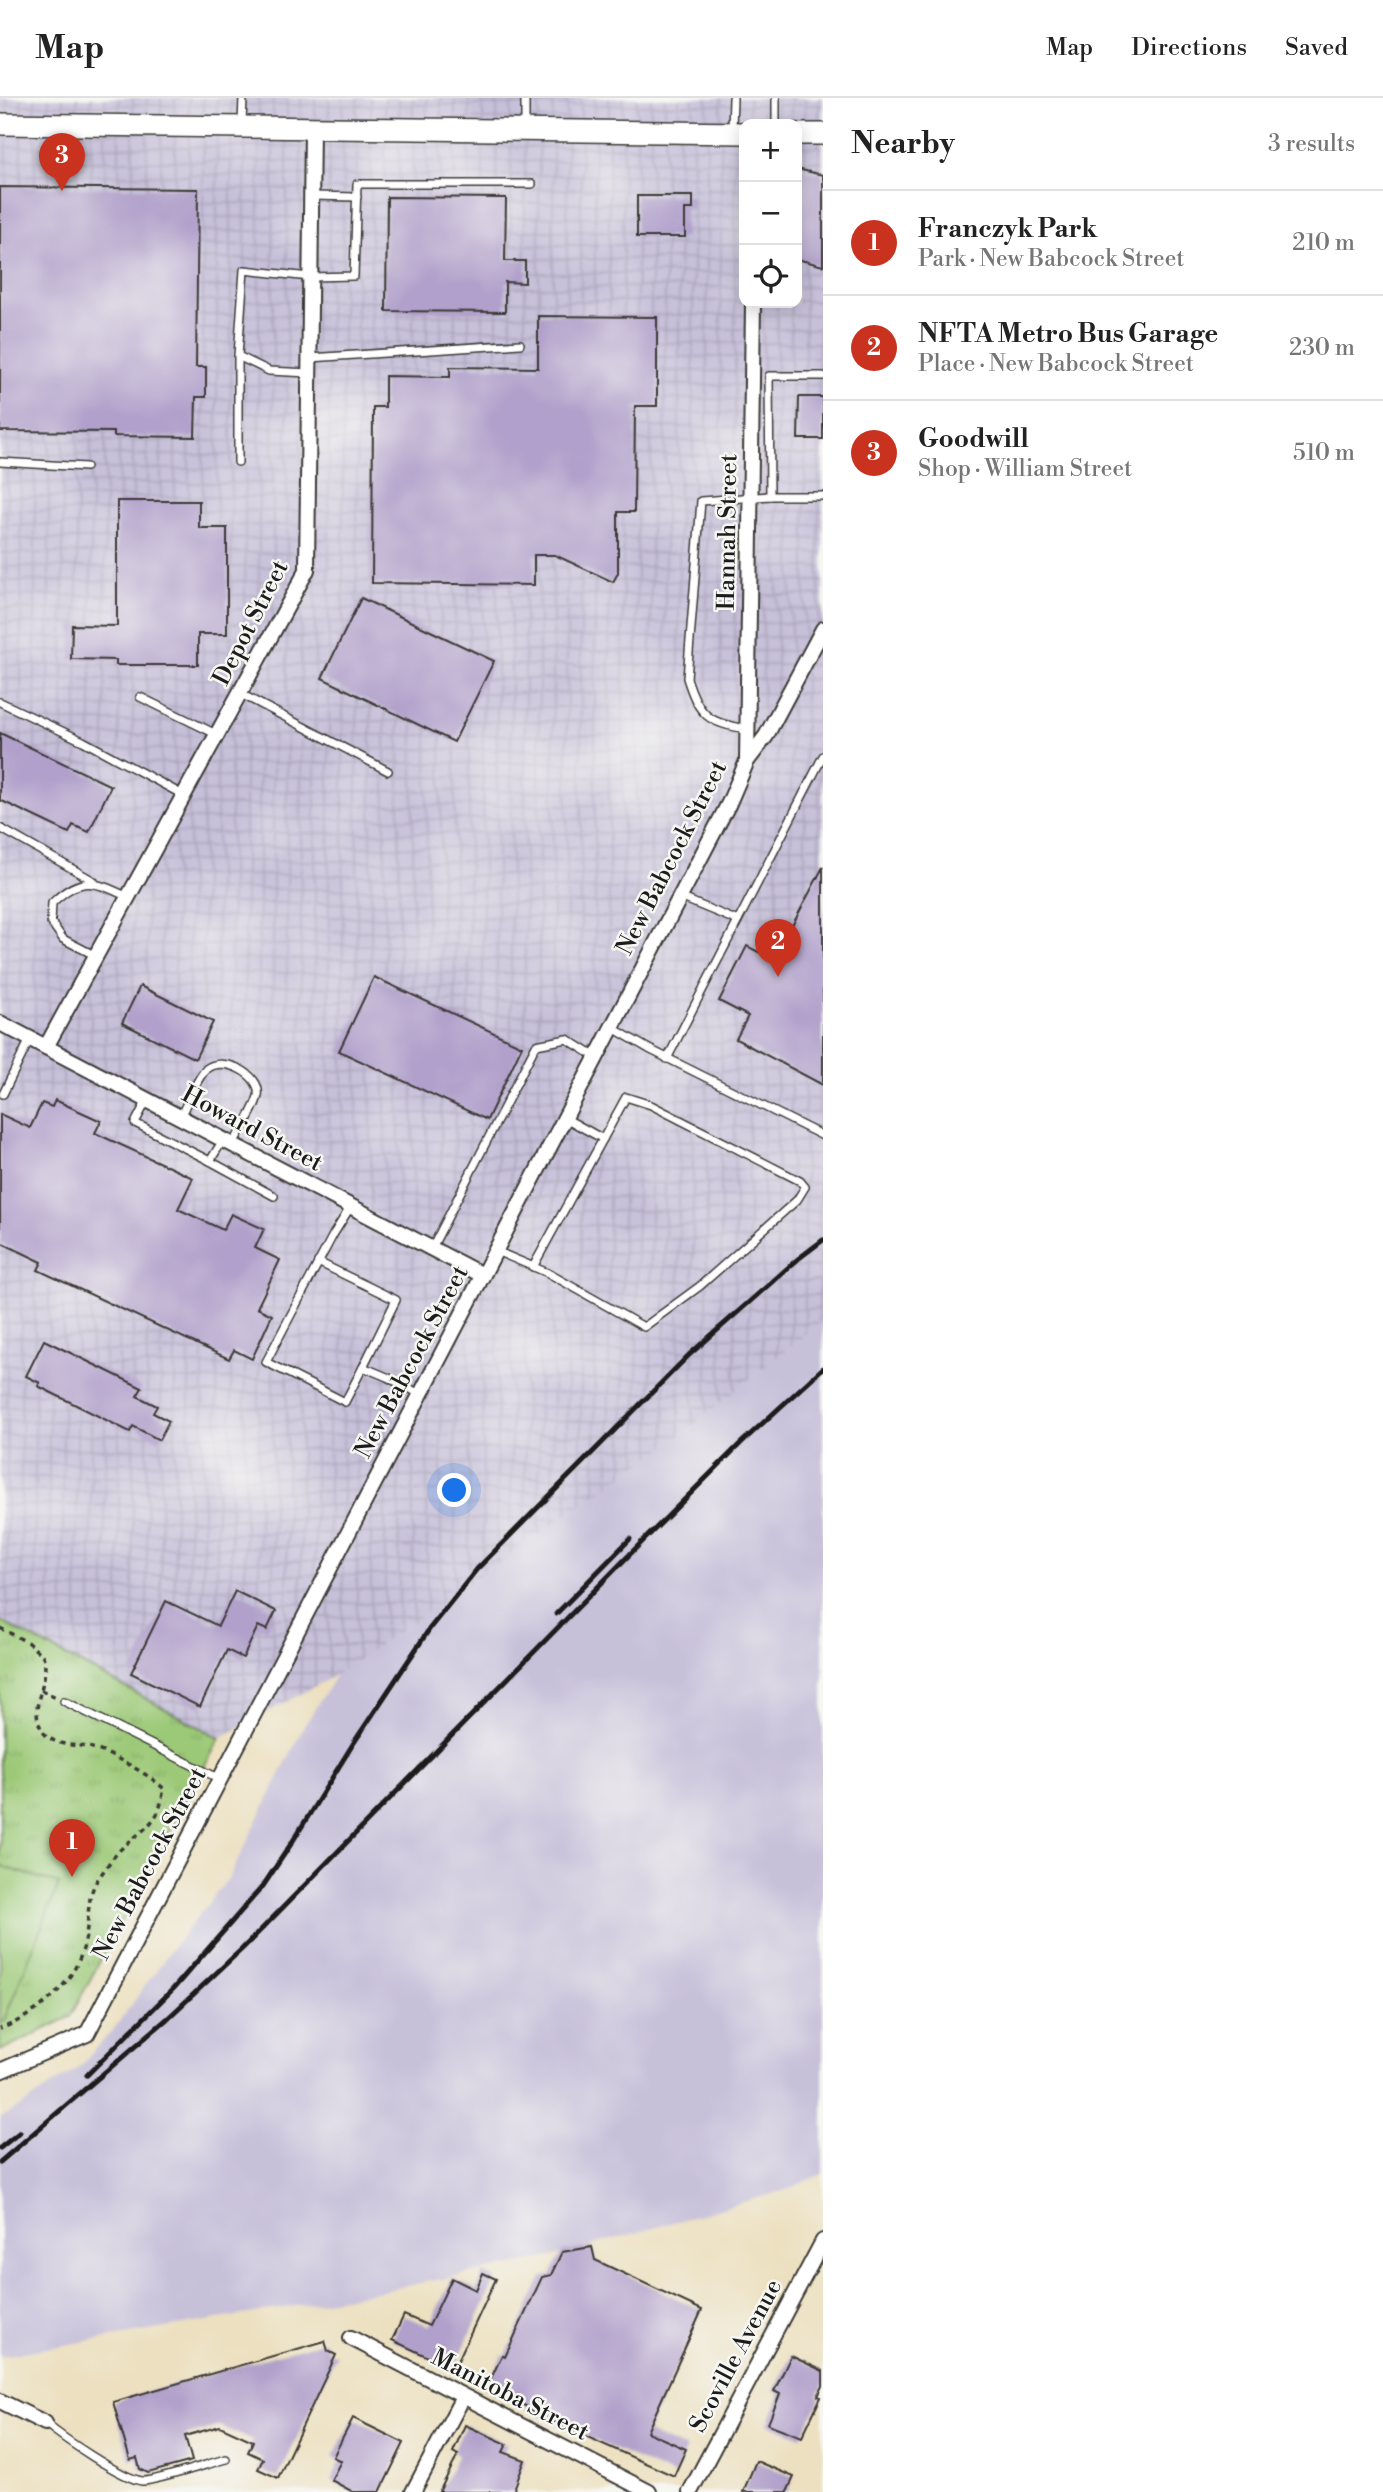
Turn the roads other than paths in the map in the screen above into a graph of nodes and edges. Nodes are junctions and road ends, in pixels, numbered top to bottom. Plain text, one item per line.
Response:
1 (243, 98) edge
2 (525, 98) edge
3 (733, 98) edge
4 (776, 98) edge
5 (776, 119) edge
6 (0, 124) edge
7 (242, 127) junction
8 (312, 128) junction
9 (525, 130) junction
10 (738, 133) edge
11 (802, 134) edge
12 (823, 134) edge
13 (532, 184) dead end
14 (311, 196) junction
15 (357, 197) junction
16 (310, 277) junction
17 (753, 308) edge
18 (520, 344) dead end
19 (238, 356) junction
20 (309, 366) junction
21 (754, 375) junction
22 (769, 376) junction
23 (823, 376) edge
24 (0, 462) edge
25 (238, 462) dead end
26 (86, 467) dead end
27 (770, 496) junction
28 (823, 496) edge
29 (752, 497) junction
30 (821, 638) edge
31 (241, 694) junction
32 (140, 697) dead end
33 (0, 702) edge
34 (747, 729) junction
35 (218, 736) junction
36 (823, 756) edge
37 (747, 761) junction
38 (388, 771) dead end
39 (186, 796) junction
40 (0, 828) edge
41 (101, 884) junction
42 (680, 897) junction
43 (129, 898) junction
44 (738, 921) junction
45 (97, 957) junction
46 (0, 1023) edge
47 (612, 1027) junction
48 (31, 1039) junction
49 (46, 1047) junction
50 (596, 1057) junction
51 (667, 1059) junction
52 (3, 1094) dead end
53 (147, 1100) junction
54 (180, 1117) junction
55 (565, 1118) junction
56 (823, 1136) edge
57 (603, 1139) junction
58 (228, 1142) junction
59 (211, 1161) junction
60 (274, 1196) dead end
61 (351, 1206) junction
62 (432, 1249) junction
63 (495, 1251) junction
64 (318, 1262) junction
65 (534, 1267) junction
66 (482, 1275) junction
67 (363, 1367) junction
68 (421, 1394) junction
69 (64, 1700) dead end
70 (220, 1779) junction
71 (0, 2071) edge
72 (823, 2241) edge
73 (351, 2337) dead end
74 (463, 2398) junction
75 (0, 2401) edge
76 (45, 2423) joint
77 (226, 2459) dead end
78 (413, 2492) edge
79 (649, 2492) edge
80 (690, 2492) edge

1 - 7 lane
2 - 9 lane
3 - 10 lane
4 - 5 lane
6 - 7 main road
7 - 8 main road
8 - 9 main road
8 - 14 street, Depot Street
9 - 10 main road
11 - 12 main road
13 - 15 lane
14 - 15 lane
14 - 16 street, Depot Street
15 - 16 lane
16 - 19 lane
16 - 20 street, Depot Street
17 - 21 street, Hannah Street
18 - 20 lane
19 - 20 lane
19 - 25 lane
20 - 31 street, Depot Street
21 - 22 lane
21 - 29 street, Hannah Street
22 - 23 lane
22 - 27 lane
24 - 26 lane
27 - 28 lane
27 - 29 lane
29 - 34 street, Hannah Street
29 - 34 lane
30 - 37 street, New Babcock Street
31 - 35 street, Depot Street
31 - 38 lane
32 - 35 lane
33 - 39 lane
34 - 37 street, Hannah Street
35 - 39 street, Depot Street
36 - 44 lane
37 - 42 street, New Babcock Street
39 - 43 street, Depot Street
40 - 41 lane
41 - 43 lane
41 - 45 lane
42 - 44 lane
42 - 47 street, New Babcock Street
43 - 45 street, Depot Street
44 - 51 lane
45 - 49 street, Depot Street
46 - 48 street, Howard Street
47 - 50 street, New Babcock Street
47 - 51 lane
48 - 49 street, Howard Street
48 - 52 lane
49 - 53 street, Howard Street
50 - 55 street, New Babcock Street
50 - 62 lane
51 - 56 lane
53 - 54 street, Howard Street
53 - 59 lane
54 - 58 street, Howard Street
54 - 58 lane
55 - 57 lane
55 - 63 street, New Babcock Street
57 - 65 lane
57 - 65 lane
58 - 59 lane
58 - 61 street, Howard Street
59 - 60 lane
61 - 62 street, Howard Street
61 - 64 lane
62 - 66 street, Howard Street
63 - 65 lane
63 - 66 street, New Babcock Street
64 - 67 lane
64 - 67 lane
66 - 68 street, New Babcock Street
67 - 68 lane
68 - 70 street, New Babcock Street
69 - 70 lane
70 - 71 street, New Babcock Street
72 - 80 street, Scoville Avenue
73 - 74 street, Manitoba Street
74 - 78 street
74 - 79 street, Manitoba Street
75 - 76 street
76 - 77 lane

